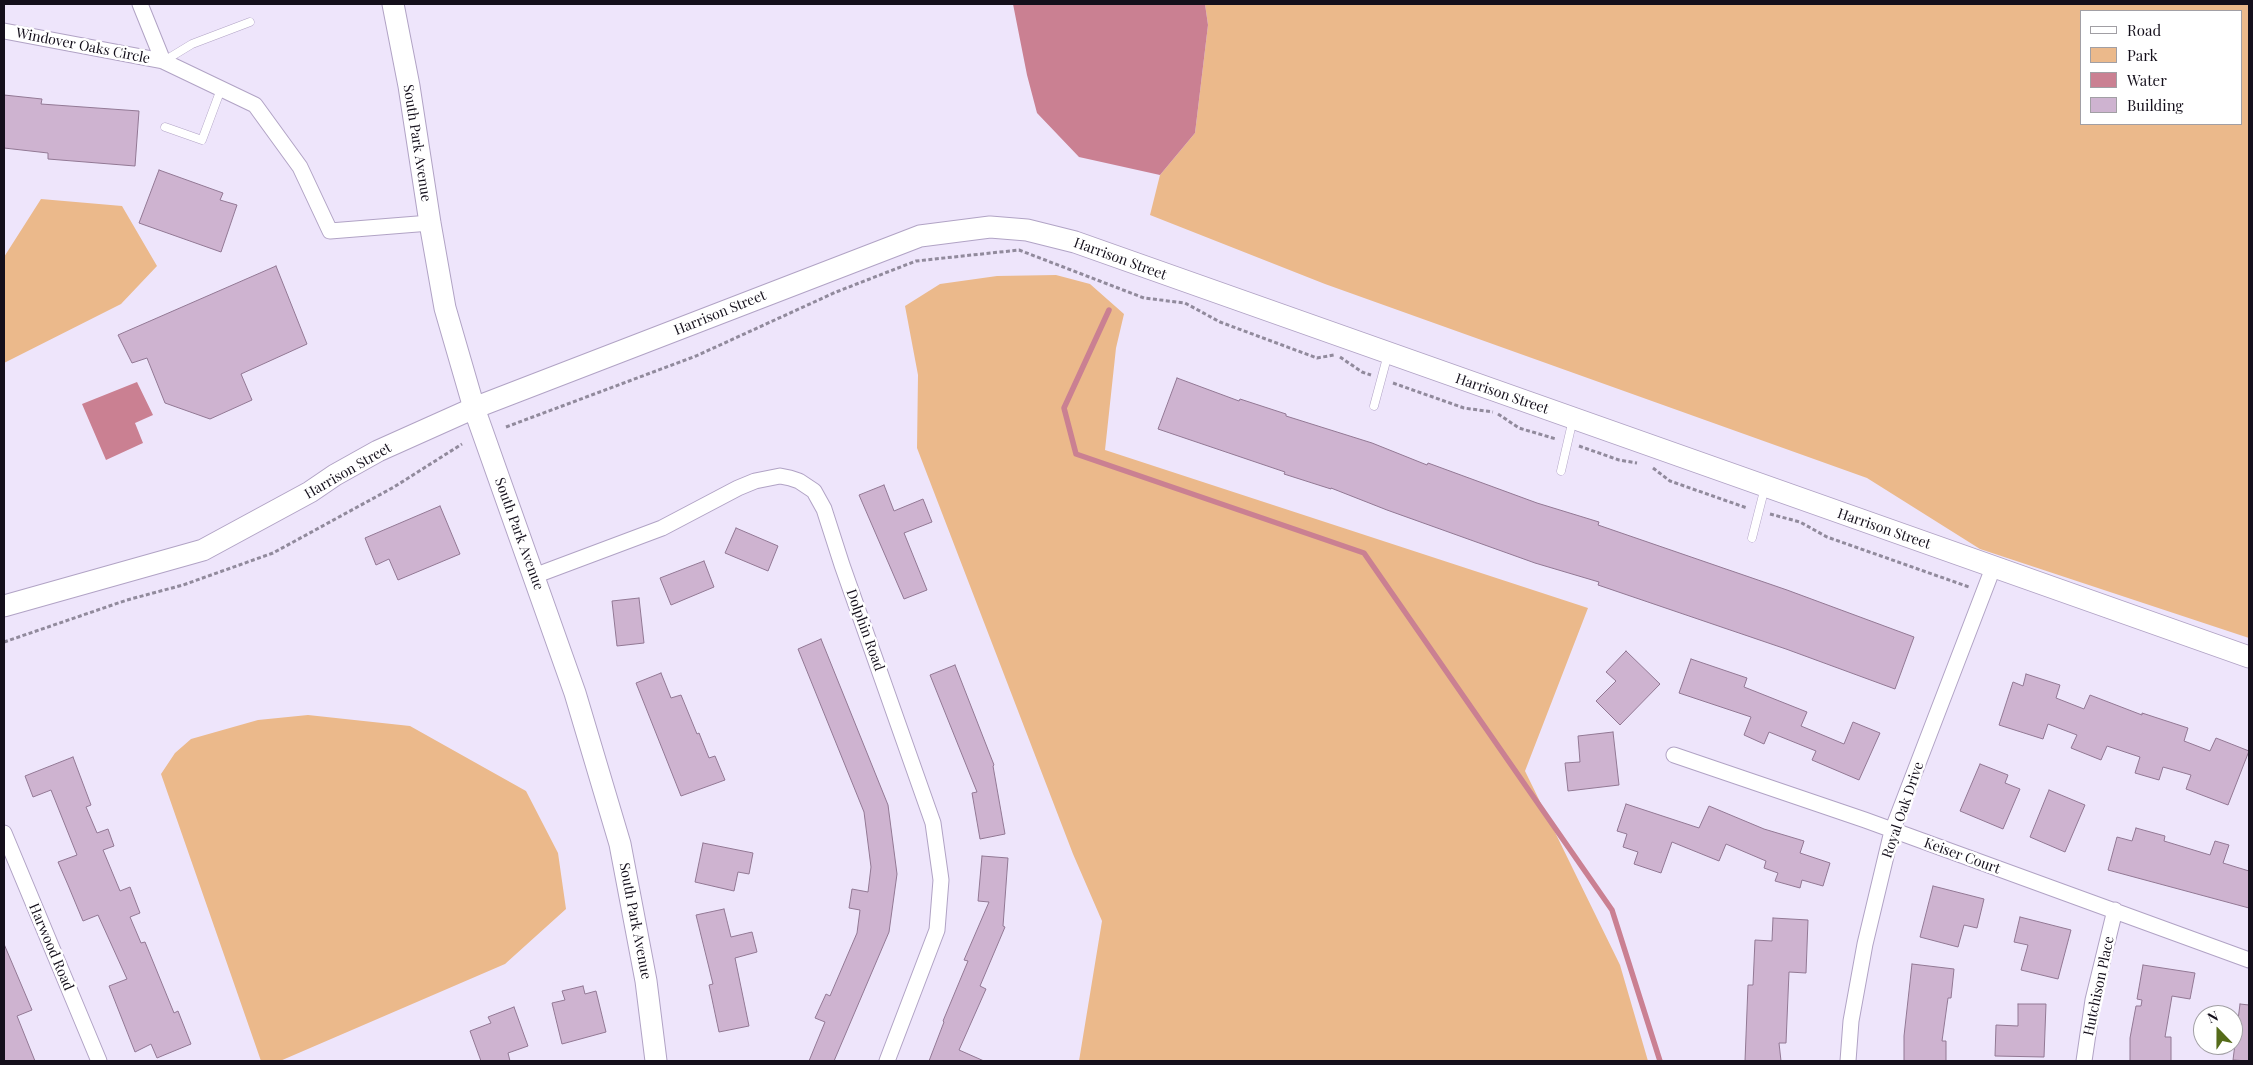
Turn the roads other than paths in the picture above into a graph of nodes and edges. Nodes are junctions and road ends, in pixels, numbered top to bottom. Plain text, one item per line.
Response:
1 (140, 4) edge
2 (393, 4) edge
3 (250, 22) dead end
4 (4, 31) edge
5 (163, 61) junction
6 (221, 89) junction
7 (165, 128) dead end
8 (430, 223) junction
9 (1388, 354) junction
10 (1374, 406) dead end
11 (474, 408) junction
12 (1573, 419) junction
13 (1561, 471) dead end
14 (1765, 488) junction
15 (1752, 538) dead end
16 (1994, 568) junction
17 (534, 576) junction
18 (4, 606) edge
19 (2249, 658) edge
20 (1674, 755) dead end
21 (1892, 832) junction
22 (4, 833) edge
23 (2115, 910) junction
24 (2249, 960) edge
25 (99, 1061) edge
26 (656, 1061) edge
27 (886, 1061) edge
28 (1848, 1061) edge
29 (2084, 1061) edge

1 - 5 street, Windover Oaks Circle
2 - 8 street, South Park Avenue
3 - 5 lane
4 - 5 street, Windover Oaks Circle
5 - 6 street, Windover Oaks Circle
6 - 7 lane
6 - 8 street, Windover Oaks Circle
8 - 11 street, South Park Avenue
9 - 10 lane
9 - 11 street, Harrison Street
9 - 12 street, Harrison Street
11 - 17 street, South Park Avenue
11 - 18 street, Harrison Street
12 - 13 lane
12 - 14 street, Harrison Street
14 - 15 lane
14 - 16 street, Harrison Street
16 - 19 street, Harrison Street
16 - 21 street, Royal Oak Drive
17 - 26 street, South Park Avenue
17 - 27 street, Dolphin Road
20 - 21 street, Keiser Court
21 - 23 street, Keiser Court
21 - 28 street, Royal Oak Drive
22 - 25 street, Harwood Road
23 - 24 street, Keiser Court
23 - 29 street, Hutchison Place

